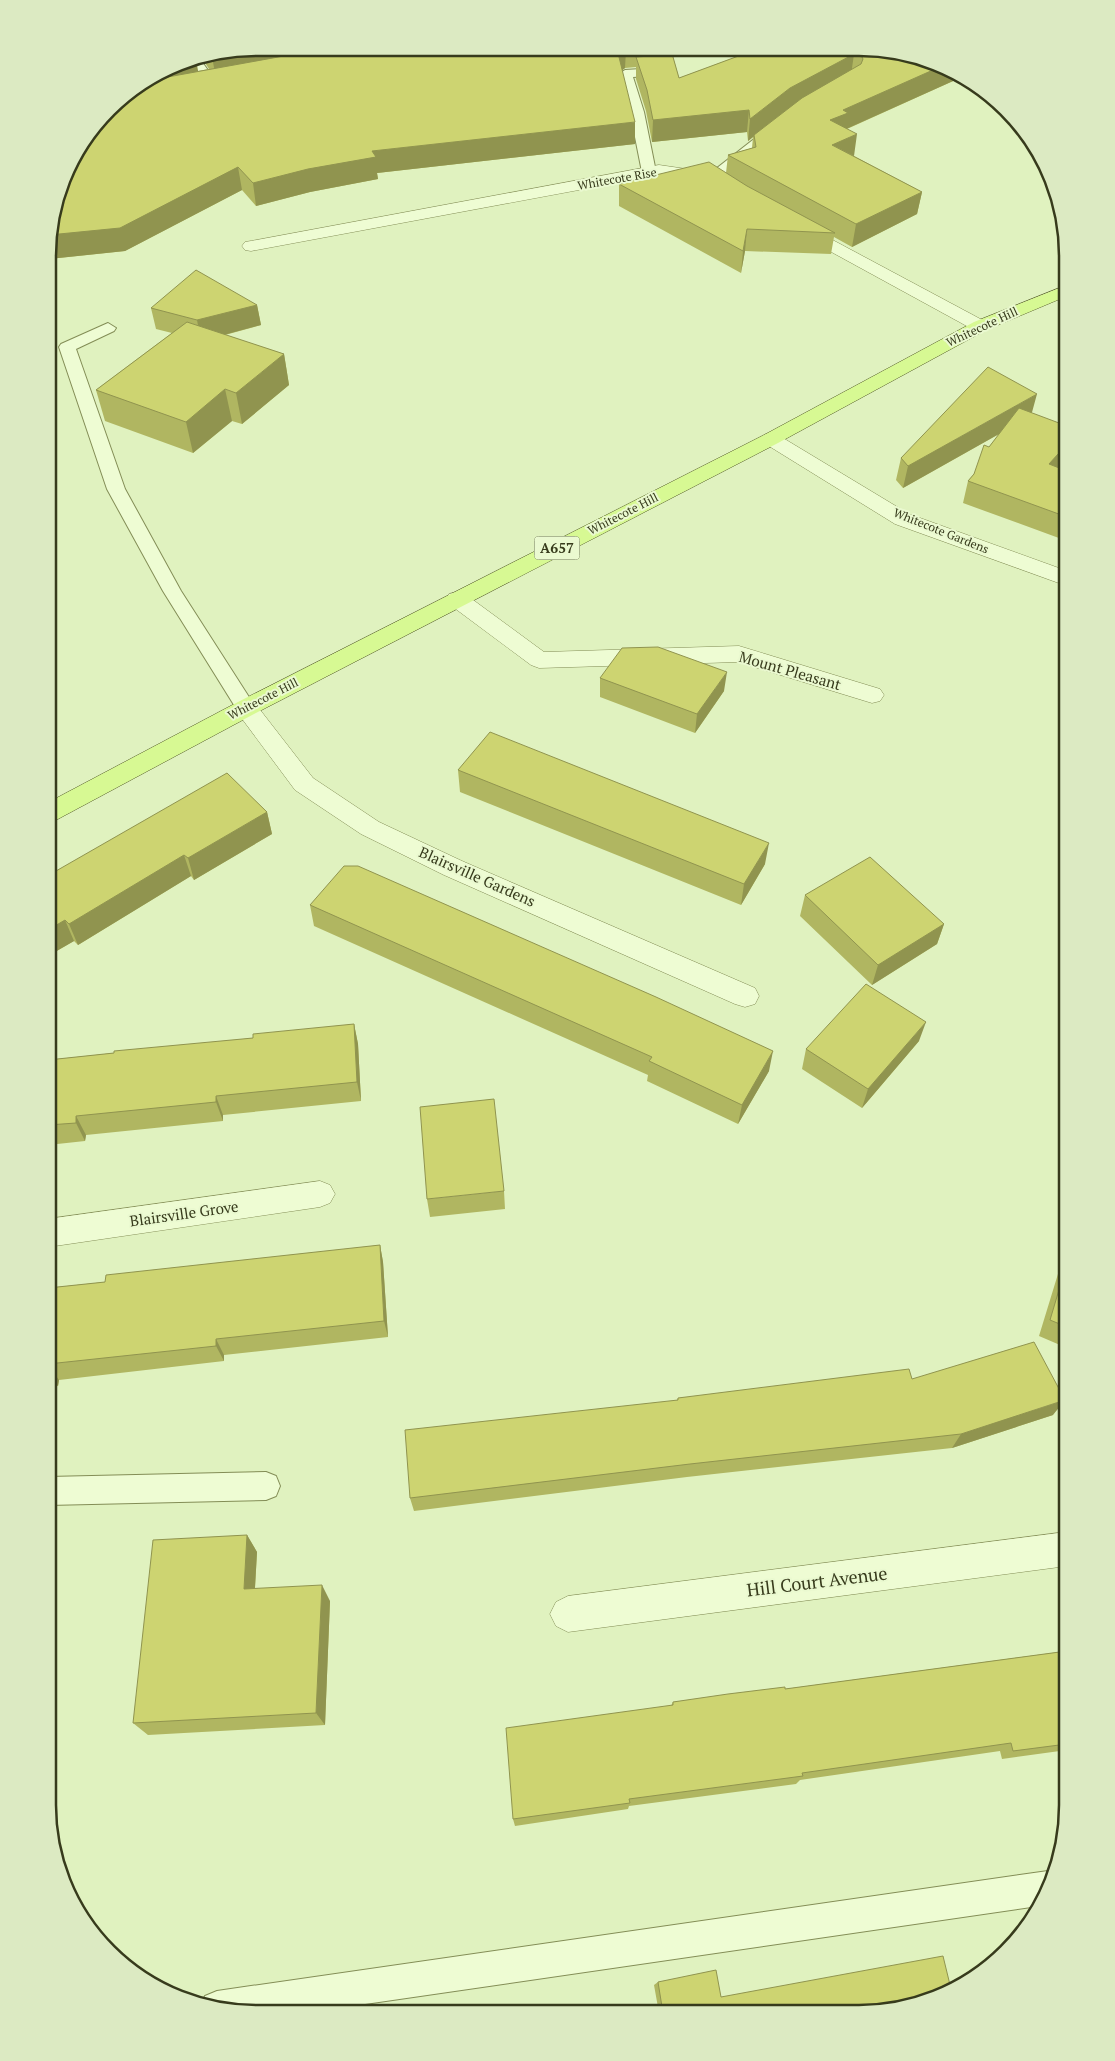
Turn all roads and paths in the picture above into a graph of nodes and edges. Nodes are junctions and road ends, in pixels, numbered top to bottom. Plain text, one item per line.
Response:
1 (198, 65) edge
2 (658, 72) edge
3 (229, 83) edge
4 (212, 86) junction
5 (192, 90) edge
6 (786, 120) edge
7 (649, 172) junction
8 (713, 178) junction
9 (729, 187) edge
10 (787, 221) edge
11 (251, 246) dead end
12 (1059, 294) edge
13 (980, 326) junction
14 (108, 328) dead end
15 (771, 439) junction
16 (1059, 576) edge
17 (457, 599) junction
18 (872, 695) dead end
19 (246, 708) junction
20 (56, 810) edge
21 (745, 996) dead end
22 (320, 1194) dead end
23 (56, 1232) edge
24 (266, 1486) dead end
25 (56, 1491) edge
26 (1059, 1550) edge
27 (568, 1614) dead end
28 (1040, 1889) edge
29 (244, 2004) edge

1 - 4 lane
2 - 7 lane
3 - 4 street
4 - 5 street
6 - 8 lane
7 - 8 street, Whitecote Rise
7 - 11 street, Whitecote Rise
8 - 9 street, Whitecote Rise
10 - 13 street
12 - 13 main road, Whitecote Hill / A657
13 - 15 main road, Whitecote Hill / A657
14 - 19 lane
15 - 16 street, Whitecote Gardens
15 - 17 main road, Whitecote Hill / A657
17 - 18 street, Mount Pleasant
17 - 19 main road, Whitecote Hill / A657
19 - 20 main road, Whitecote Hill / A657
19 - 21 street, Blairsville Gardens
22 - 23 street, Blairsville Grove
24 - 25 lane
26 - 27 street, Hill Court Avenue
28 - 29 lane

